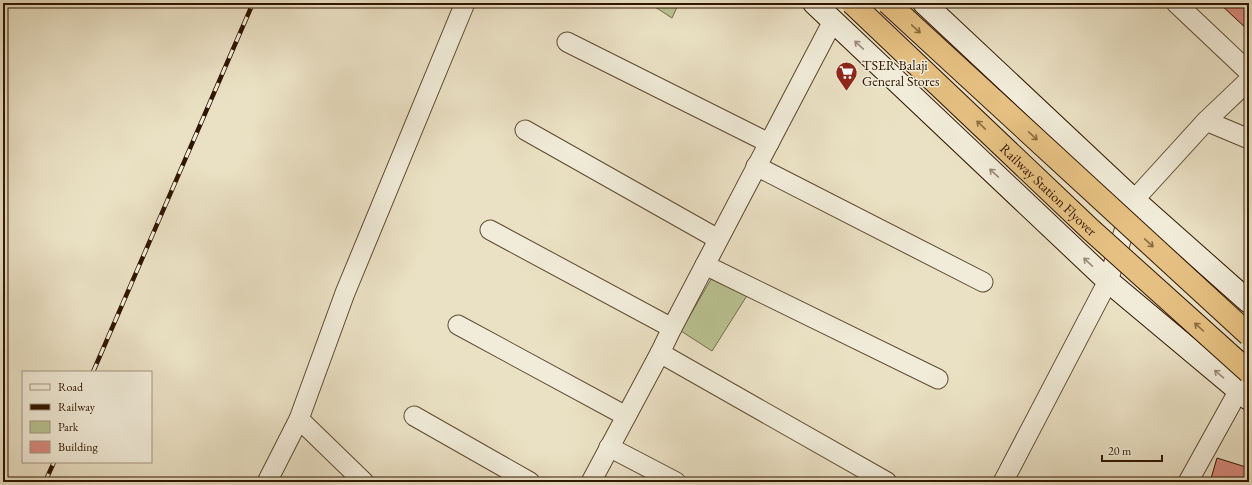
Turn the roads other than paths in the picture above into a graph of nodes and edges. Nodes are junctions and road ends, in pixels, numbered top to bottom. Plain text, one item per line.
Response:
1 (465, 3) edge
2 (814, 3) edge
3 (852, 3) edge
4 (888, 3) edge
5 (924, 3) edge
6 (1176, 3) edge
7 (833, 21) junction
8 (567, 42) dead end
9 (1249, 72) edge
10 (1249, 80) edge
11 (1206, 122) junction
12 (525, 130) dead end
13 (1249, 139) edge
14 (769, 143) junction
15 (756, 166) junction
16 (1134, 200) junction
17 (490, 230) dead end
18 (718, 239) junction
19 (705, 265) junction
20 (1108, 280) junction
21 (983, 282) dead end
22 (1249, 302) edge
23 (458, 325) dead end
24 (672, 328) junction
25 (1249, 336) edge
26 (660, 353) junction
27 (938, 379) dead end
28 (1246, 387) edge
29 (414, 416) dead end
30 (626, 416) junction
31 (299, 418) junction
32 (609, 447) junction
33 (267, 482) edge
34 (364, 482) edge
35 (530, 482) edge
36 (591, 482) edge
37 (676, 482) edge
38 (888, 482) edge
39 (1003, 482) edge
40 (1188, 482) edge

1 - 31 street
2 - 7 street
28 -> 3 main road, Railway Station Flyover, bridge
4 -> 25 main road, Railway Station Flyover, bridge
5 - 16 street
6 - 9 street
7 - 14 street
20 -> 7 street
8 - 14 street
10 - 11 street
11 - 13 street
11 - 16 street
12 - 18 street
14 - 15 street
15 - 18 street
15 - 21 street
16 - 20 street
16 - 22 street
17 - 24 street
18 - 19 street
19 - 24 street
19 - 27 street
28 -> 20 street
20 - 39 street
23 - 30 street
24 - 26 street
26 - 30 street
26 - 38 street
28 - 40 street
29 - 35 street
30 - 32 street
31 - 33 street
31 - 34 street
32 - 36 street
32 - 37 street

